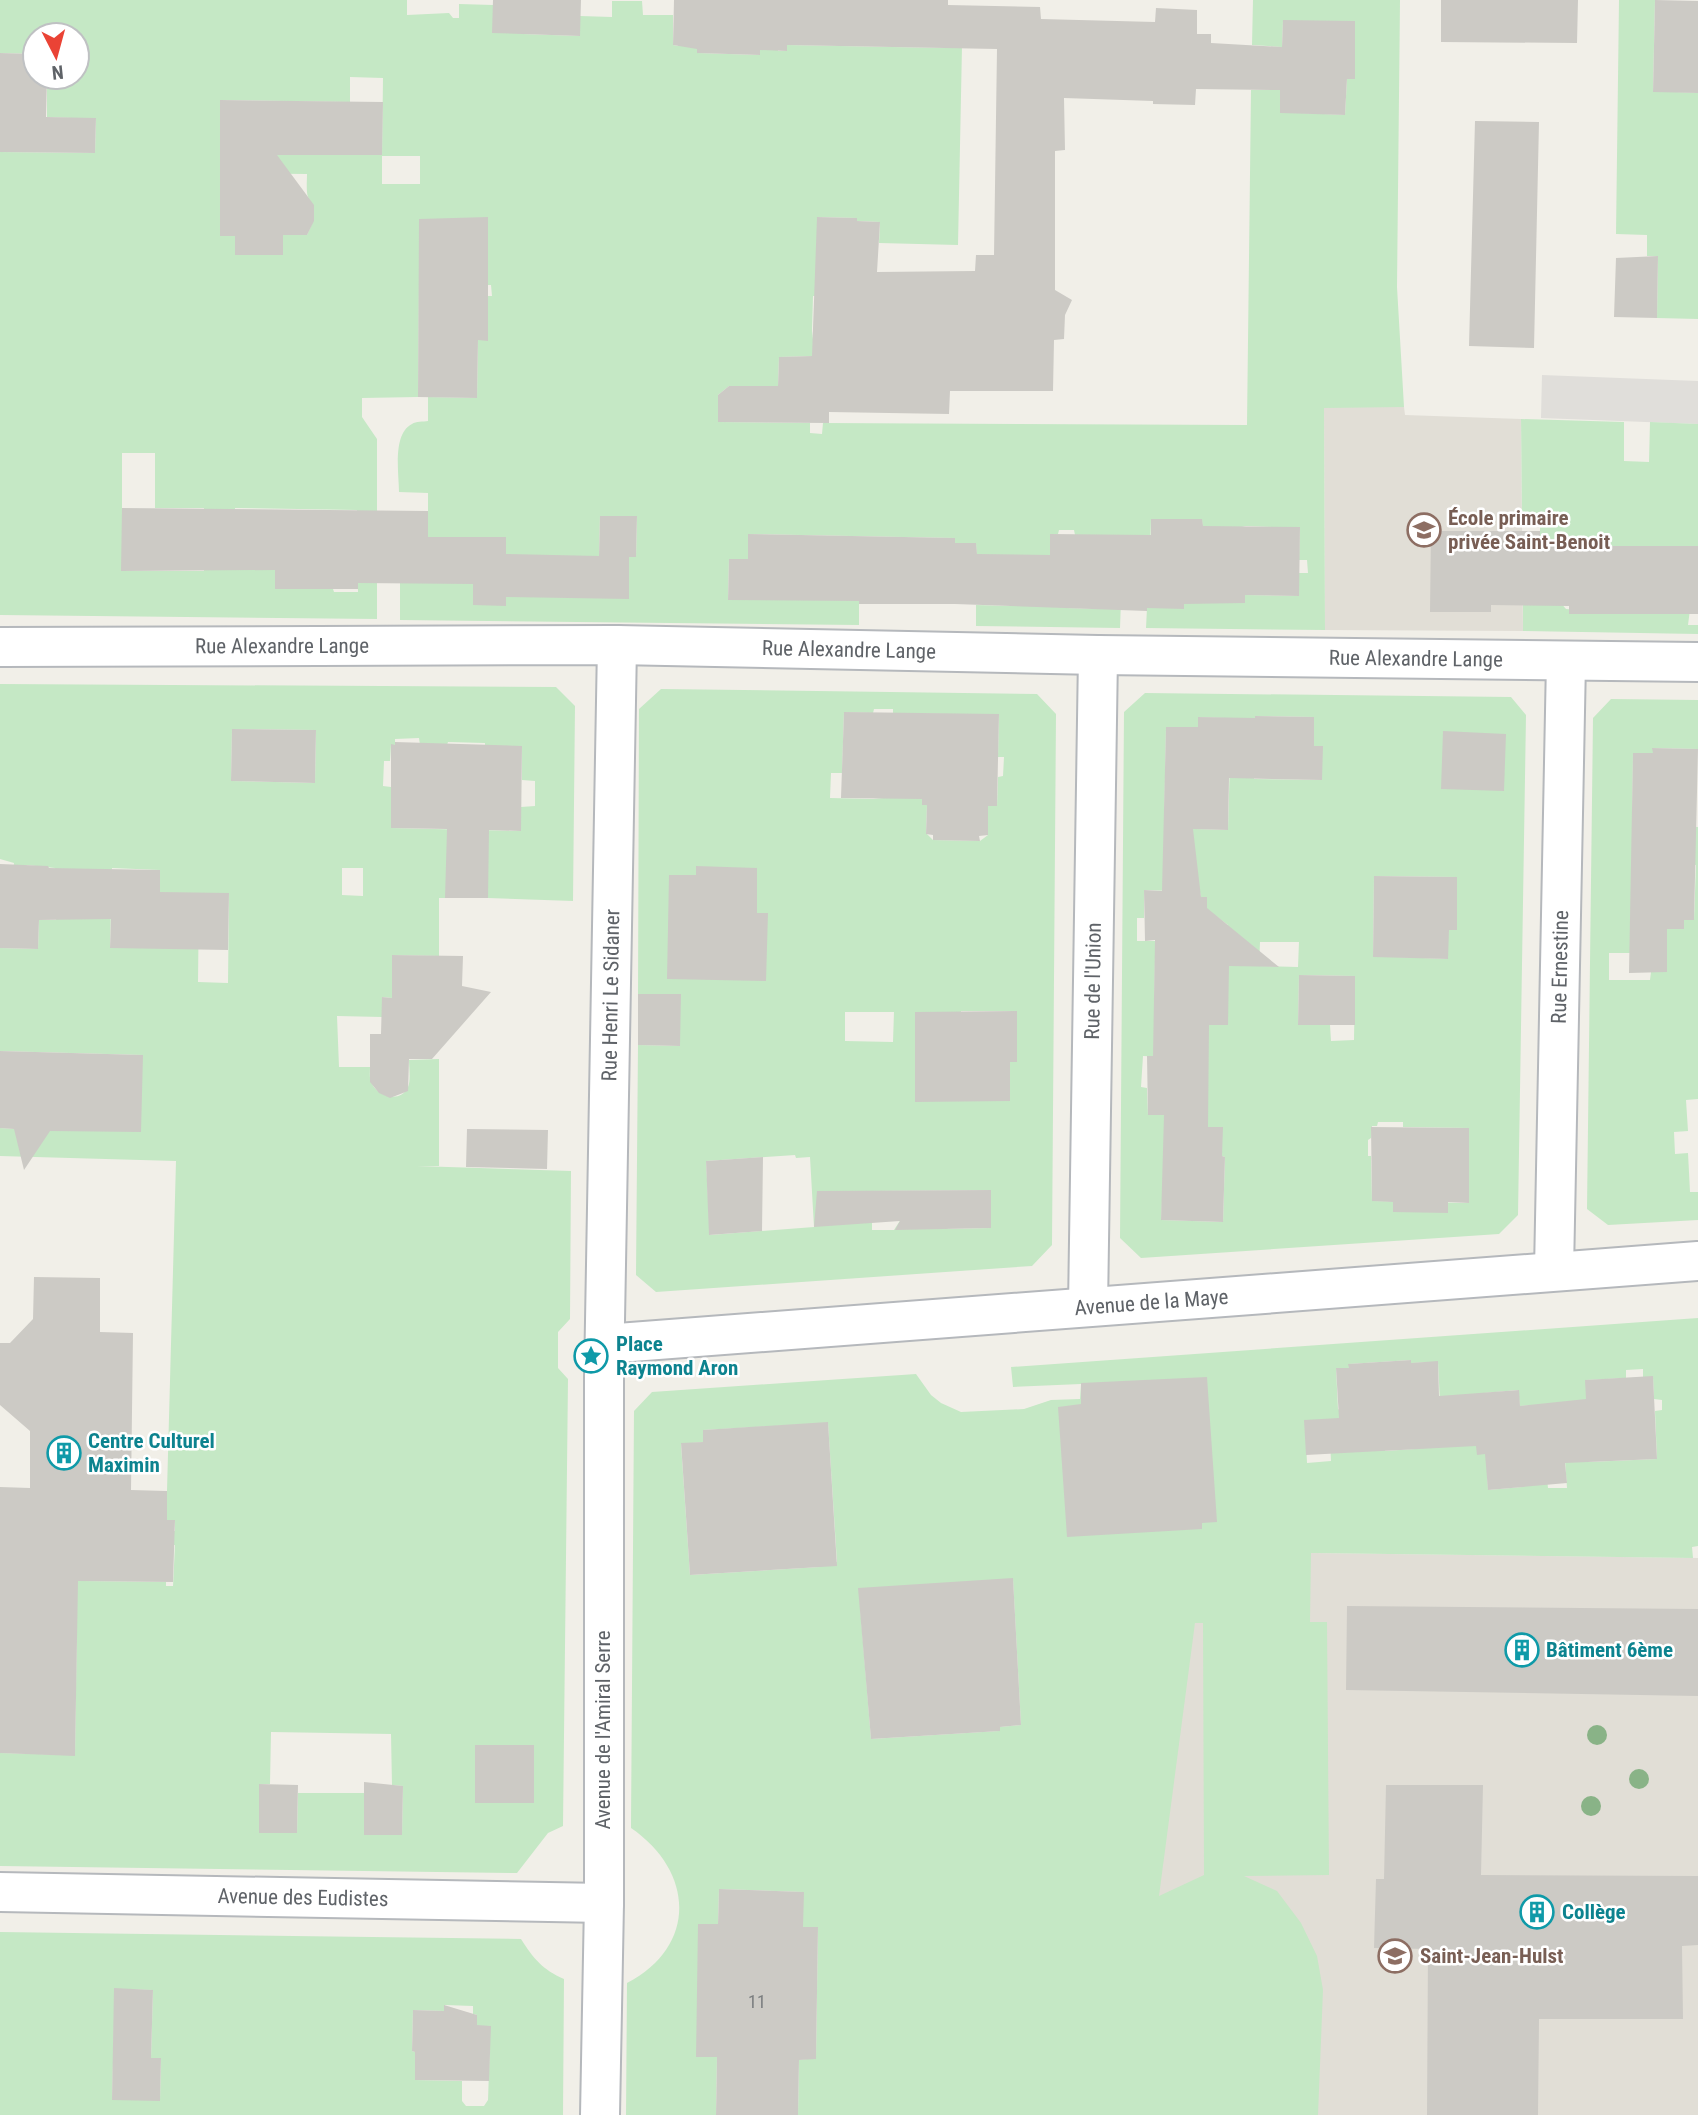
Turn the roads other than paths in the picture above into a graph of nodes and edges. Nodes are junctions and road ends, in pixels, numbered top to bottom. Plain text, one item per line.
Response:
1 (617, 645) junction
2 (0, 647) edge
3 (1098, 655) junction
4 (1566, 661) junction
5 (1698, 662) edge
6 (1698, 1261) edge
7 (1554, 1271) junction
8 (1088, 1307) junction
9 (605, 1344) junction
10 (0, 1892) edge
11 (604, 1903) junction
12 (600, 2115) edge

1 - 2 street, Rue Alexandre Lange
1 - 3 street, Rue Alexandre Lange
1 - 9 street, Rue Henri Le Sidaner
3 - 4 street, Rue Alexandre Lange
3 - 8 street, Rue de l'Union
4 - 5 street, Rue Alexandre Lange
4 - 7 street, Rue Ernestine
6 - 7 street, Avenue de la Maye
7 - 8 street, Avenue de la Maye
8 - 9 street, Avenue de la Maye
9 - 11 street, Avenue de l'Amiral Serre
10 - 11 street, Avenue des Eudistes
11 - 12 street, Avenue de l'Amiral Serre

